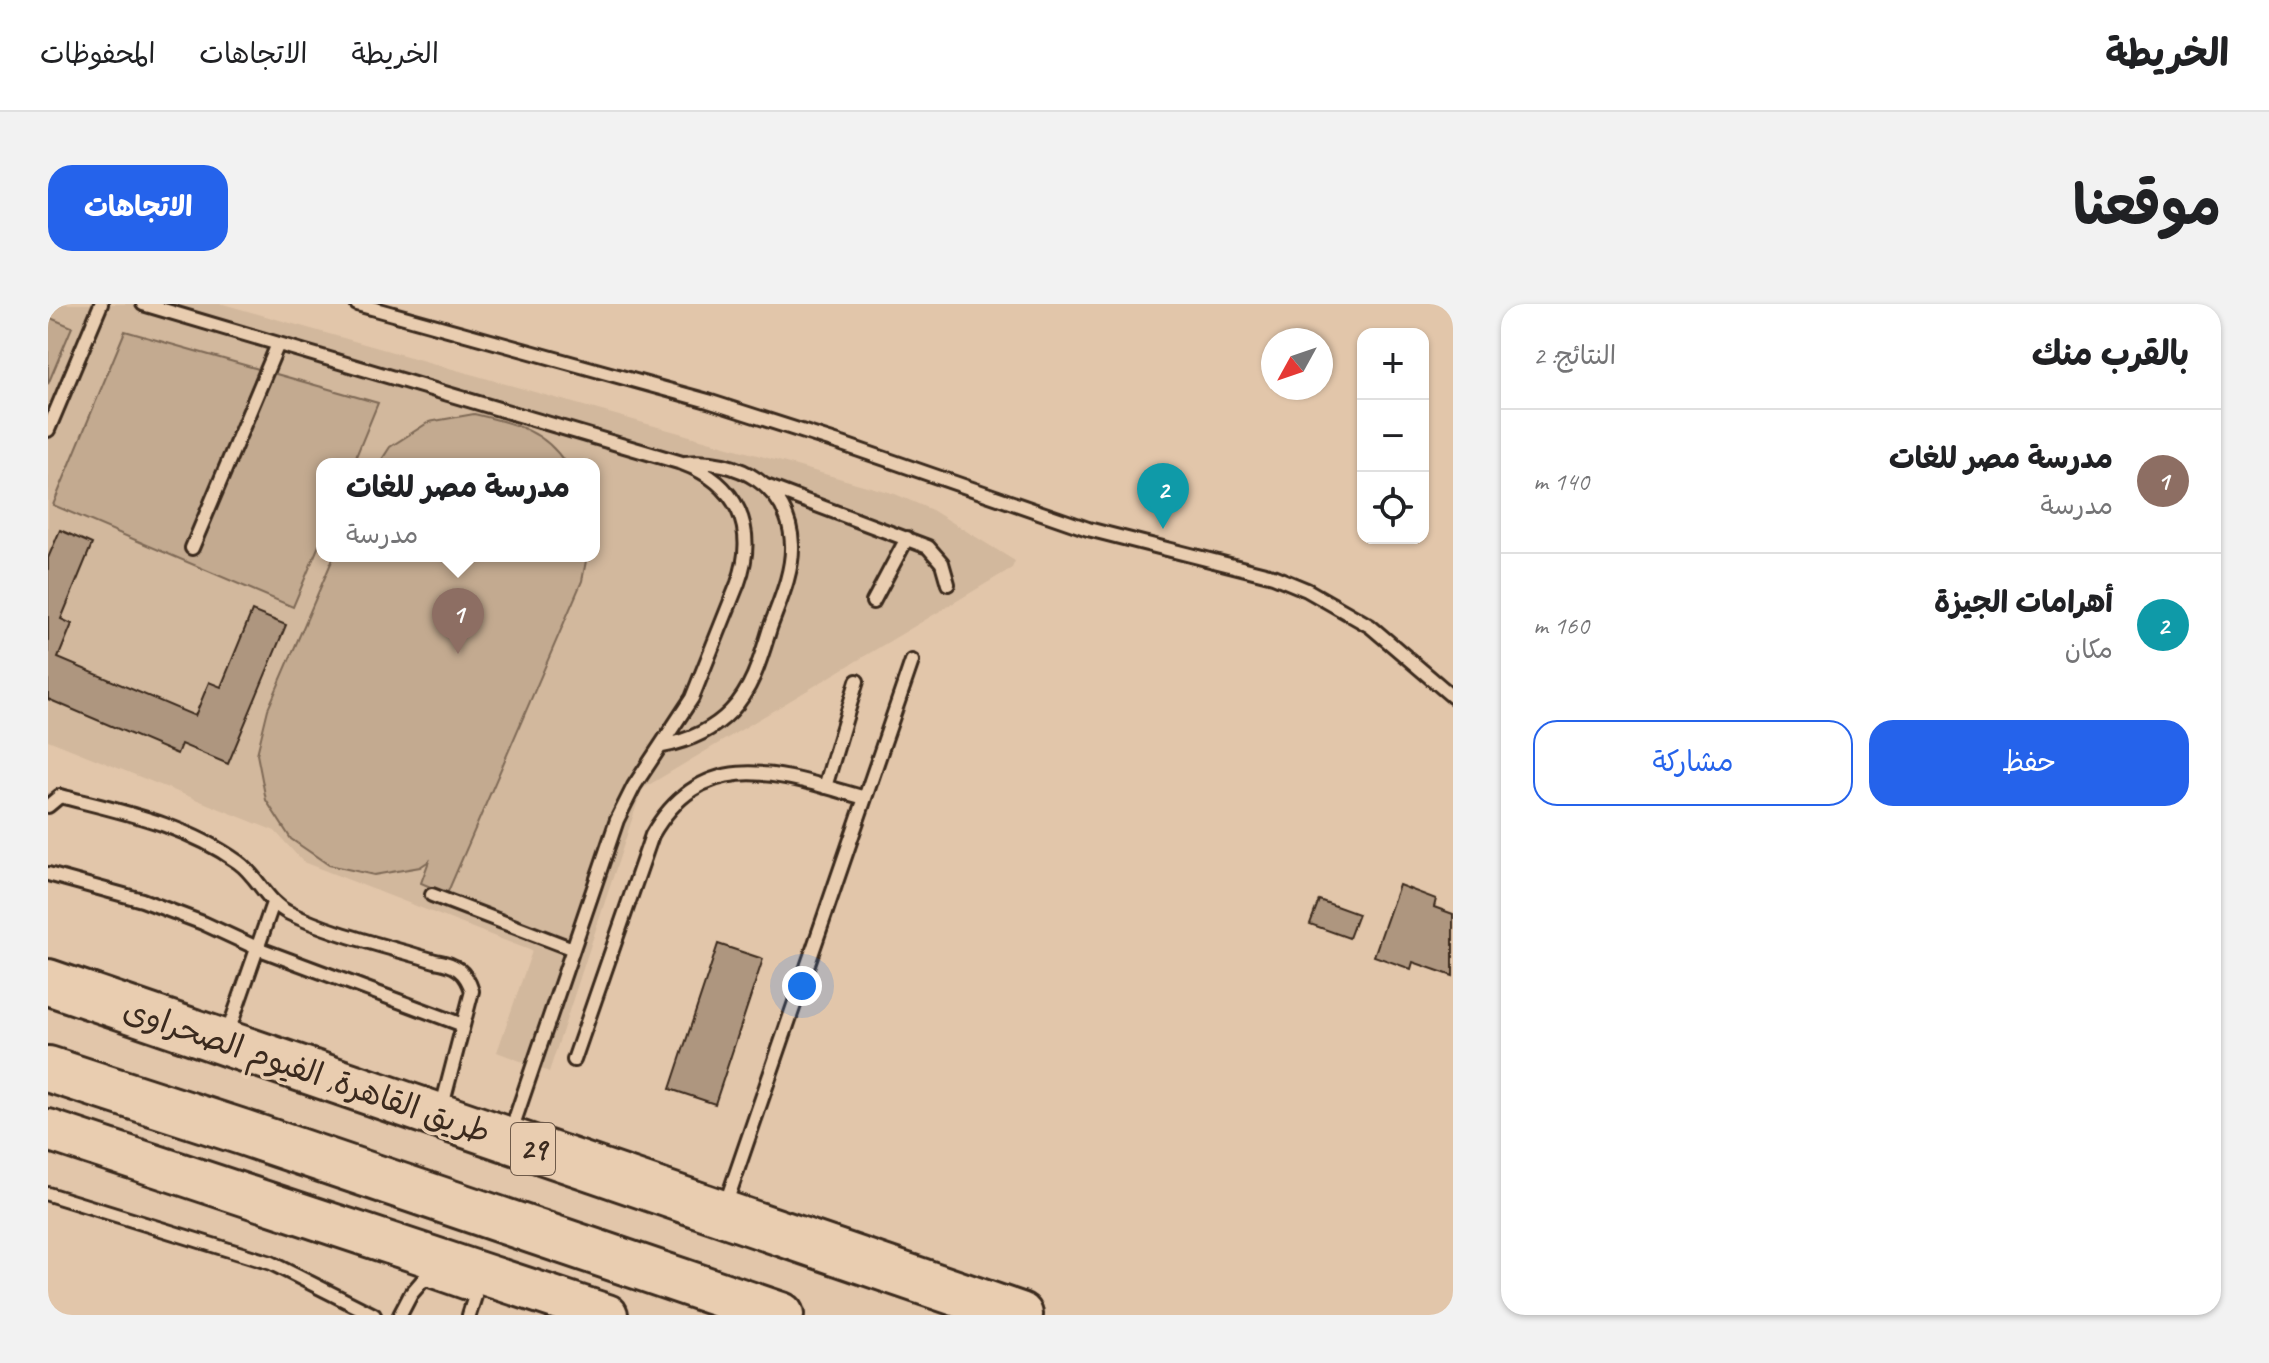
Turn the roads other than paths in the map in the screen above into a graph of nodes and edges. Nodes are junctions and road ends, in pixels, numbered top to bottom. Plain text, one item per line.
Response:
1 (101, 304) edge
2 (143, 304) edge
3 (357, 304) edge
4 (278, 344) junction
5 (48, 430) edge
6 (682, 463) junction
7 (766, 486) junction
8 (907, 538) junction
9 (192, 548) dead end
10 (948, 584) dead end
11 (873, 602) dead end
12 (912, 661) dead end
13 (857, 681) dead end
14 (1453, 697) edge
15 (662, 746) junction
16 (825, 787) junction
17 (865, 798) junction
18 (48, 806) edge
19 (48, 874) edge
20 (432, 895) dead end
21 (273, 903) junction
22 (257, 948) junction
23 (573, 949) junction
24 (48, 982) edge
25 (463, 1025) junction
26 (225, 1041) junction
27 (574, 1060) dead end
28 (48, 1069) edge
29 (439, 1117) junction
30 (48, 1130) edge
31 (508, 1140) junction
32 (48, 1194) edge
33 (723, 1214) junction
34 (431, 1269) junction
35 (374, 1315) edge
36 (400, 1315) edge
37 (469, 1315) edge
38 (607, 1315) edge
39 (781, 1315) edge
40 (1020, 1315) edge

1 - 5 lane
2 - 4 lane
3 - 14 lane
4 - 6 lane
4 - 9 lane
6 - 7 lane
6 - 15 lane
7 - 8 lane
7 - 15 lane
8 - 10 lane
8 - 11 lane
12 - 17 lane
13 - 16 lane
15 - 23 lane
16 - 17 lane
16 - 27 lane
17 - 33 lane
18 - 21 lane
19 - 22 lane
20 - 23 lane
21 - 22 lane
21 - 25 lane
22 - 25 lane
22 - 26 lane
23 - 31 lane
24 - 26 highway, طريق القاهرة, الفيوم الصحراوى / 29
25 - 29 lane
26 - 29 highway, طريق القاهرة, الفيوم الصحراوى / 29
28 - 39 highway, 29
29 - 31 highway, طريق القاهرة, الفيوم الصحراوى / 29
30 - 34 main road
31 - 33 highway, طريق القاهرة, الفيوم الصحراوى / 29
32 - 35 lane
33 - 40 highway, طريق القاهرة, الفيوم الصحراوى / 29
34 - 36 lane
34 - 37 lane
34 - 38 main road

